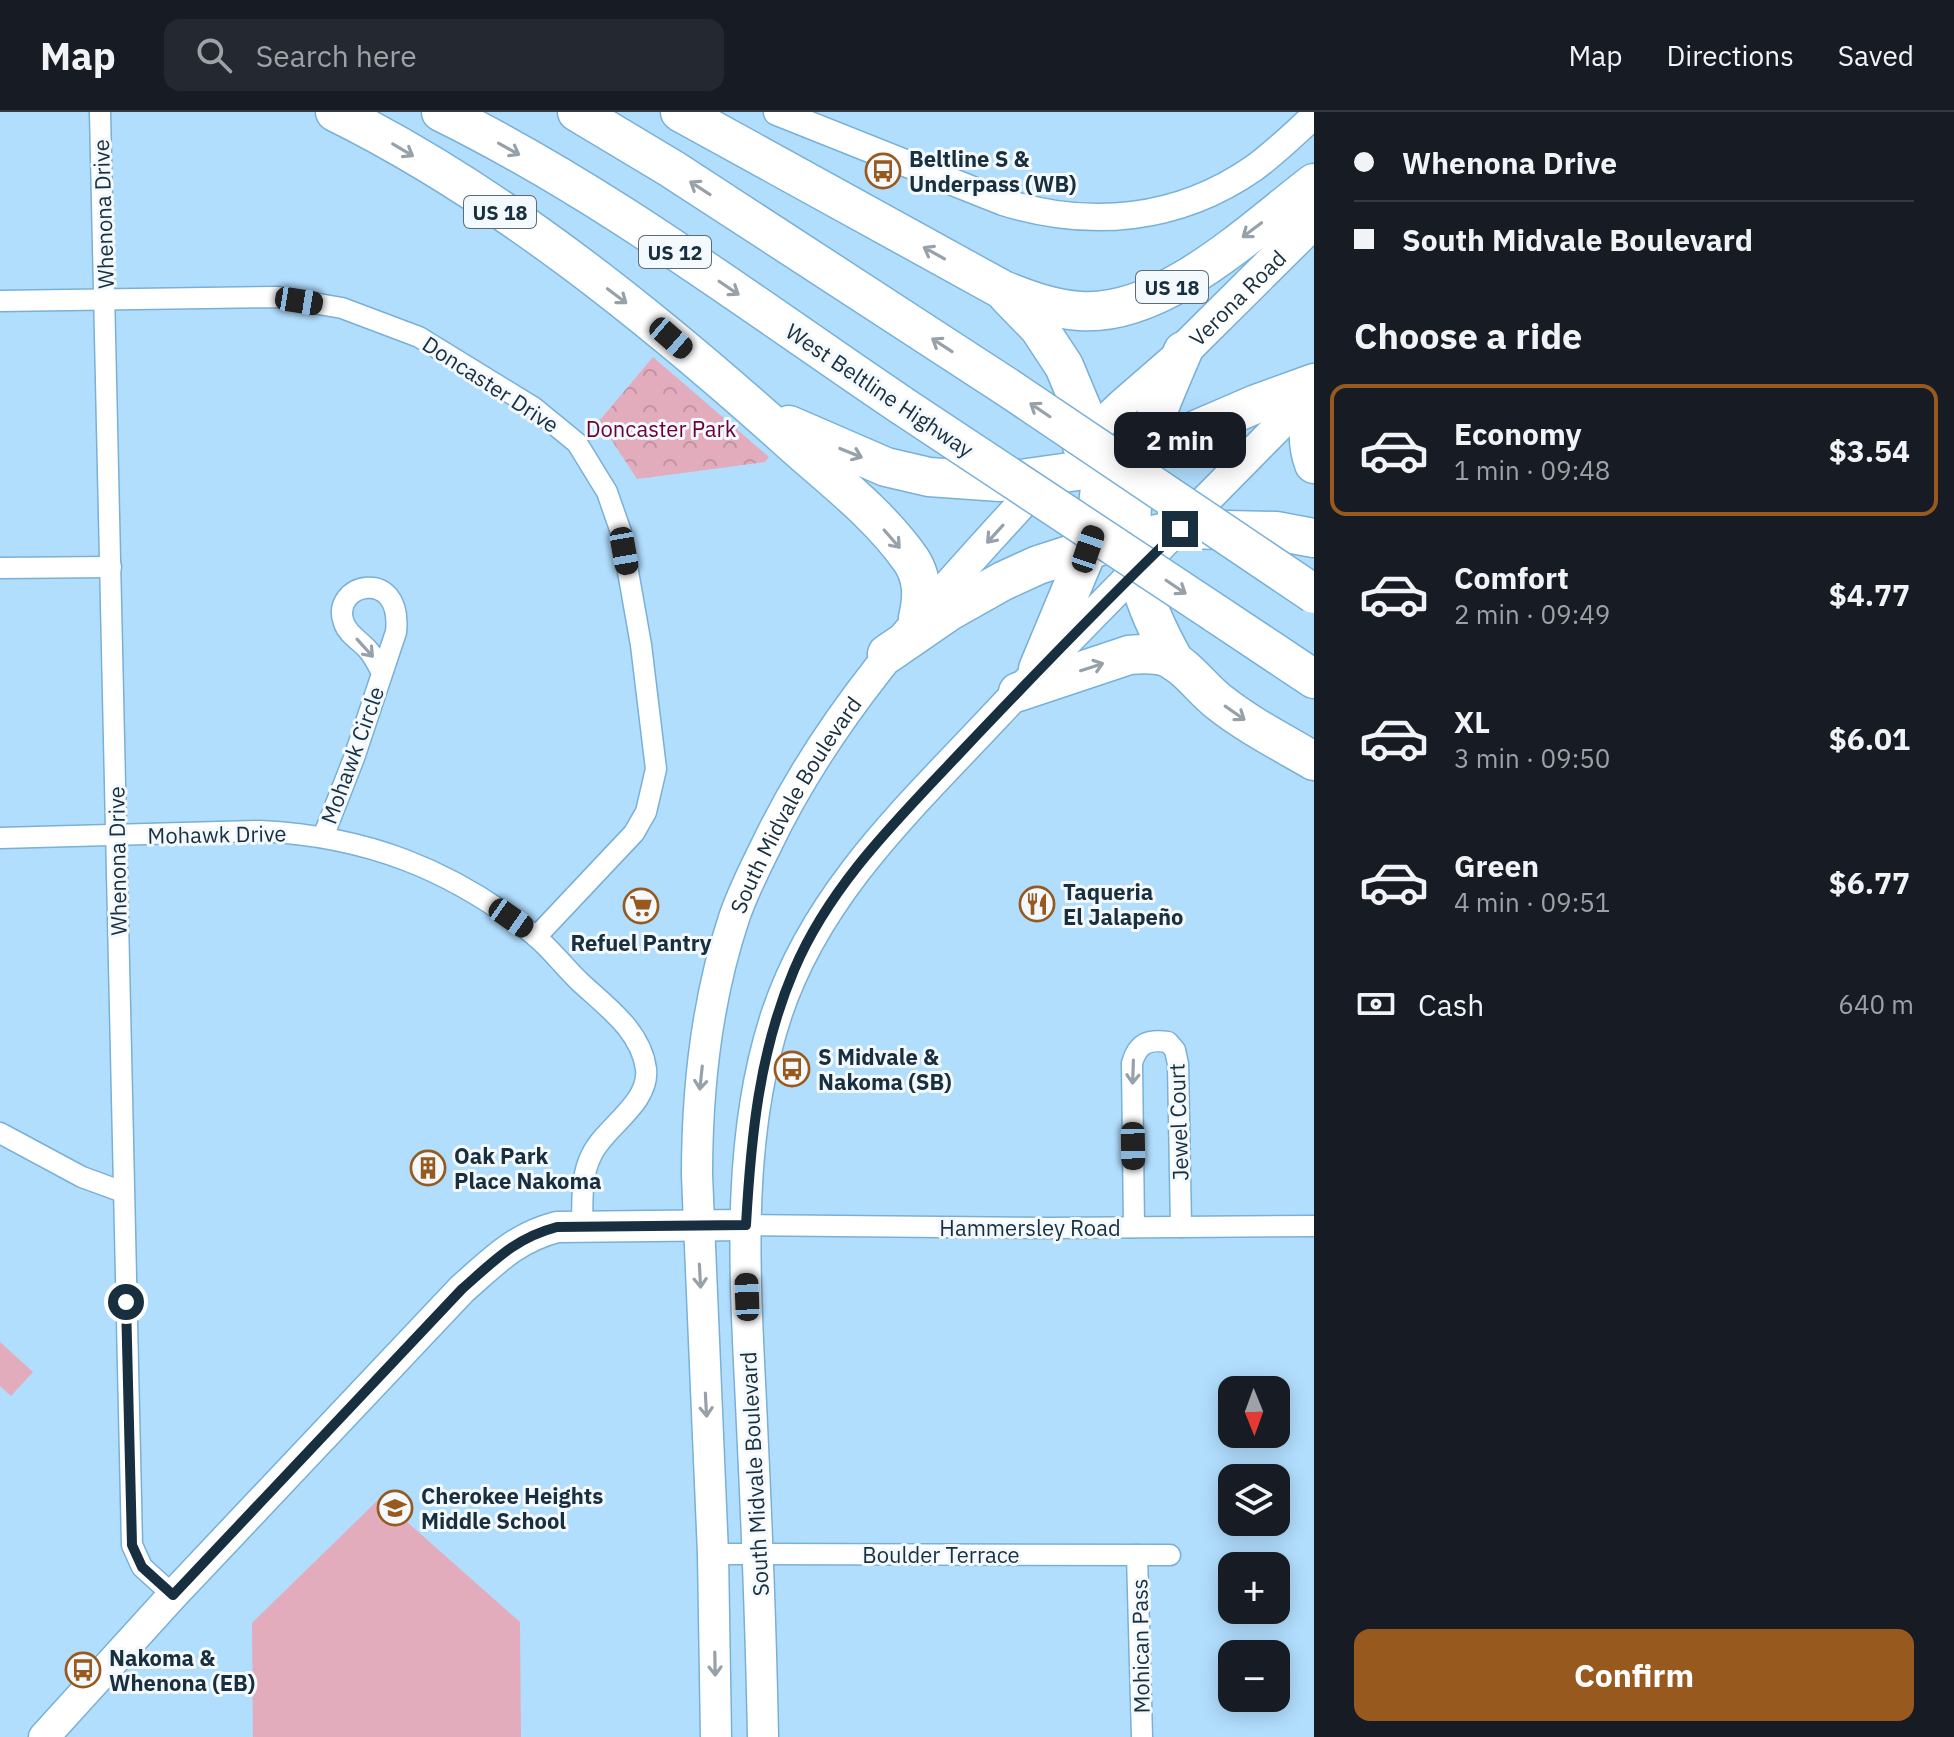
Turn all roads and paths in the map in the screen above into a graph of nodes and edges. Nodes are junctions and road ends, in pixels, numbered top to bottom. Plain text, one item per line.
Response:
1 (100, 112) edge
2 (335, 112) edge
3 (441, 112) edge
4 (577, 112) edge
5 (680, 112) edge
6 (777, 112) edge
7 (1314, 116) edge
8 (1314, 183) edge
9 (1314, 221) edge
10 (1003, 290) junction
11 (105, 300) junction
12 (0, 301) edge
13 (1183, 351) junction
14 (1314, 383) edge
15 (1314, 390) edge
16 (1314, 400) edge
17 (754, 409) junction
18 (1095, 450) junction
19 (1141, 455) junction
20 (1314, 464) edge
21 (1047, 476) junction
22 (1180, 529) junction
23 (1314, 538) edge
24 (1088, 549) junction
25 (1133, 555) junction
26 (111, 567) junction
27 (0, 568) edge
28 (1314, 594) edge
29 (918, 618) junction
30 (887, 654) junction
31 (1175, 662) junction
32 (382, 673) dead end
33 (1314, 679) edge
34 (1028, 681) junction
35 (1314, 761) edge
36 (116, 836) junction
37 (323, 837) junction
38 (0, 838) edge
39 (536, 937) junction
40 (0, 1133) edge
41 (123, 1192) junction
42 (698, 1225) junction
43 (746, 1225) junction
44 (582, 1226) junction
45 (1314, 1226) edge
46 (1134, 1227) junction
47 (1181, 1227) junction
48 (713, 1554) junction
49 (758, 1554) junction
50 (1137, 1555) junction
51 (1170, 1555) dead end
52 (173, 1595) junction
53 (44, 1737) edge
54 (716, 1737) edge
55 (763, 1737) edge
56 (1142, 1737) edge

1 - 11 street, Whenona Drive
2 -> 17 highway, US 18
3 -> 33 highway, West Beltline Highway / US 12, bridge
28 -> 4 highway, bridge
10 -> 5 highway, US 18
6 - 7 street
8 -> 10 highway, US 18
9 - 13 highway, Verona Road
10 - 18 highway
11 - 12 street, Doncaster Drive
11 - 26 street, Whenona Drive
11 - 39 street, Doncaster Drive
13 - 18 main road, Verona Road
13 - 19 highway
14 - 19 highway, US 18
15 - 22 main road
16 - 20 highway
17 -> 21 highway, US 18
17 -> 29 highway
18 - 19 highway, US 18
18 - 21 highway, US 18
18 - 24 highway
19 - 25 highway
21 -> 29 main road, South Midvale Boulevard
22 - 23 highway
22 - 25 highway
24 - 25 highway
24 - 30 highway
24 - 34 highway
25 - 31 highway
25 - 34 main road, South Midvale Boulevard
26 - 27 street
26 - 36 street, Whenona Drive
29 - 30 main road, South Midvale Boulevard
30 -> 42 main road, South Midvale Boulevard
34 -> 31 highway
31 -> 35 highway
32 - 37 street, Mohawk Circle
34 - 43 main road, South Midvale Boulevard
36 - 37 street, Mohawk Drive
36 - 38 street, Mohawk Drive
36 - 41 street, Whenona Drive
37 - 39 street, Mohawk Drive
39 - 44 street, Mohawk Drive
40 - 41 street
41 - 52 street, Whenona Drive
42 - 43 main road
42 - 44 main road
42 -> 48 main road, South Midvale Boulevard
43 - 46 street, Hammersley Road
43 - 49 main road, South Midvale Boulevard
44 - 52 main road
45 - 47 street, Hammersley Road
46 - 47 street, Hammersley Road
47 -> 46 street, Jewel Court
48 - 49 street, Boulder Terrace
48 -> 54 main road, South Midvale Boulevard
49 - 50 street, Boulder Terrace
49 - 55 main road, South Midvale Boulevard
50 - 51 street, Boulder Terrace
50 - 56 street, Mohican Pass
52 - 53 main road

